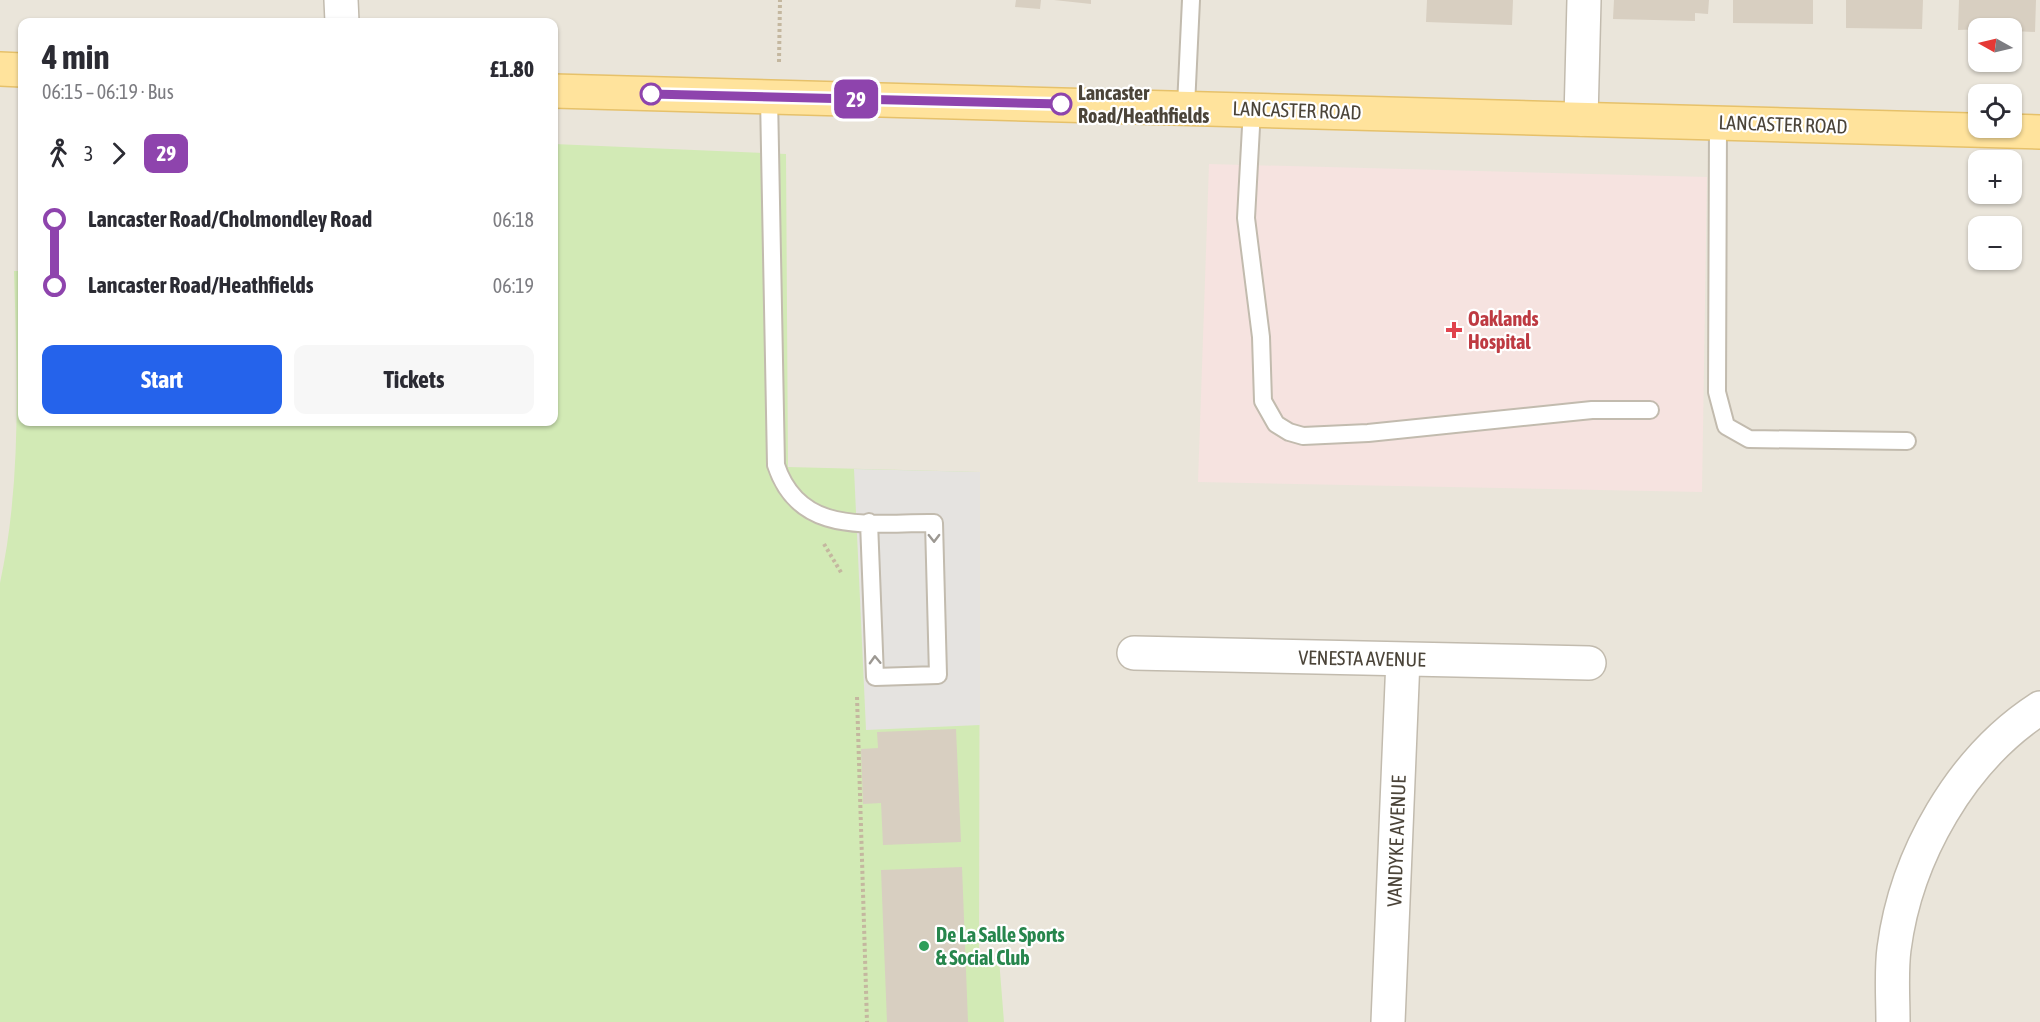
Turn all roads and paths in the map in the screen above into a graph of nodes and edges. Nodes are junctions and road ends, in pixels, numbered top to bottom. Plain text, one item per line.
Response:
1 (342, 0) edge
2 (780, 0) edge
3 (1191, 0) edge
4 (1584, 0) edge
5 (342, 18) edge
6 (0, 69) edge
7 (18, 70) edge
8 (558, 91) edge
9 (774, 97) junction
10 (1186, 106) junction
11 (1252, 109) junction
12 (1581, 119) junction
13 (1718, 122) junction
14 (2040, 132) edge
15 (1650, 410) dead end
16 (1908, 441) dead end
17 (869, 522) junction
18 (823, 543) dead end
19 (845, 581) dead end
20 (1134, 653) dead end
21 (1403, 659) junction
22 (1589, 663) dead end
23 (857, 694) dead end
24 (2040, 708) edge
25 (867, 1022) edge
26 (1388, 1022) edge
27 (1893, 1022) edge

1 - 5 street
2 - 9 path
3 - 10 lane
4 - 12 street
6 - 7 main road
8 - 9 main road, LANCASTER ROAD
9 - 10 main road, LANCASTER ROAD
9 - 17 lane
10 - 11 main road, LANCASTER ROAD
11 - 12 main road, LANCASTER ROAD
11 - 15 lane
12 - 13 main road, LANCASTER ROAD
13 - 14 main road, LANCASTER ROAD
13 - 16 lane
17 -> 17 lane
18 - 19 path
20 - 21 street, VENESTA AVENUE
21 - 22 street, VENESTA AVENUE
21 - 26 street, VANDYKE AVENUE
23 - 25 path
24 - 27 street

